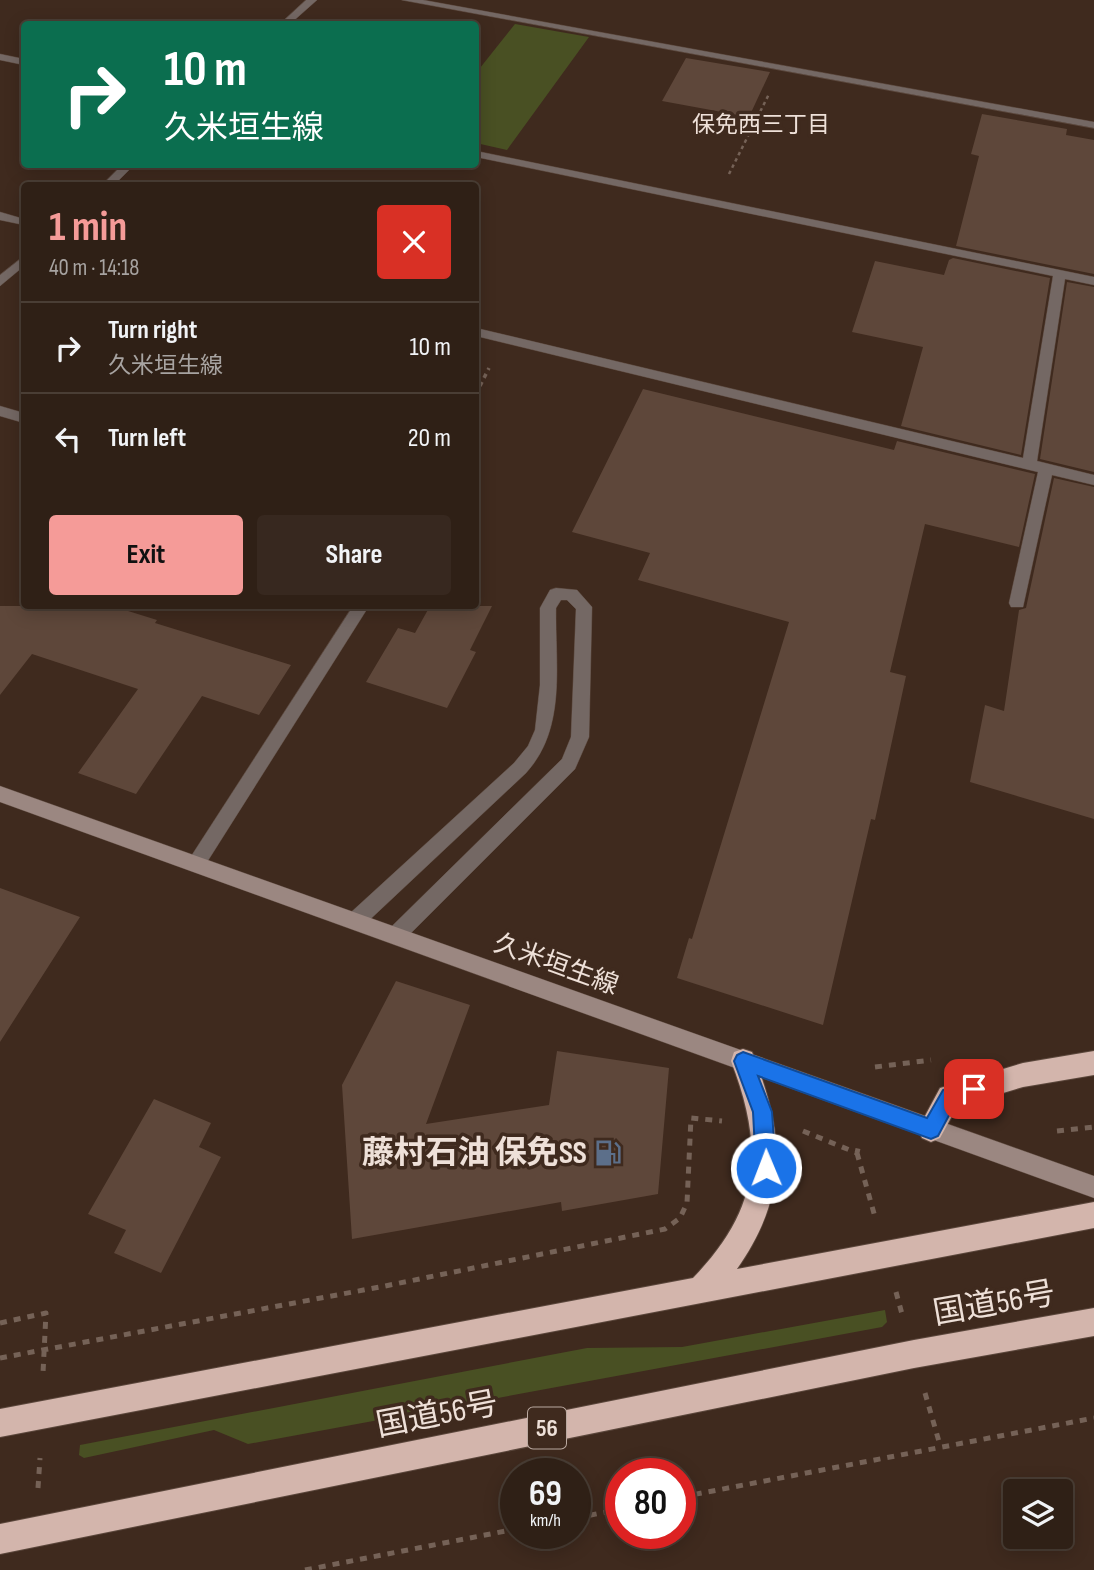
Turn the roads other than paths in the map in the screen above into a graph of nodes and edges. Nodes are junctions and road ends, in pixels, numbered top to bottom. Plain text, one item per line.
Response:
1 (312, 0) edge
2 (407, 0) edge
3 (470, 0) edge
4 (462, 10) junction
5 (288, 21) edge
6 (0, 57) edge
7 (21, 61) edge
8 (1094, 125) edge
9 (479, 156) edge
10 (126, 168) edge
11 (110, 182) edge
12 (0, 216) edge
13 (21, 221) edge
14 (21, 263) edge
15 (1060, 274) junction
16 (1094, 281) edge
17 (0, 282) edge
18 (479, 333) edge
19 (0, 411) edge
20 (21, 417) edge
21 (1029, 465) junction
22 (1046, 469) junction
23 (1094, 480) edge
24 (1017, 603) dead end
25 (358, 609) edge
26 (0, 794) edge
27 (196, 864) junction
28 (355, 921) junction
29 (396, 935) junction
30 (743, 1061) junction
31 (1094, 1063) edge
32 (931, 1129) junction
33 (1094, 1187) edge
34 (1094, 1215) edge
35 (700, 1290) junction
36 (1094, 1322) edge
37 (0, 1423) edge
38 (0, 1539) edge

1 - 5 street
2 - 4 street
3 - 4 street
4 - 8 street
6 - 7 street
9 - 15 street
10 - 11 street
12 - 13 street
14 - 17 street
15 - 16 street
15 - 21 street
18 - 21 street
19 - 20 street
21 - 22 street
22 - 23 street
22 - 24 street
25 - 27 street
26 - 27 main road, 久米垣生線
27 - 28 main road, 久米垣生線
28 - 29 main road, 久米垣生線
28 - 29 street
29 - 30 main road, 久米垣生線
30 - 32 main road, 久米垣生線
30 - 35 highway
31 - 32 highway
32 - 33 main road, 久米垣生線
34 - 35 highway
35 - 37 highway
36 - 38 highway, 国道56号 / 56

